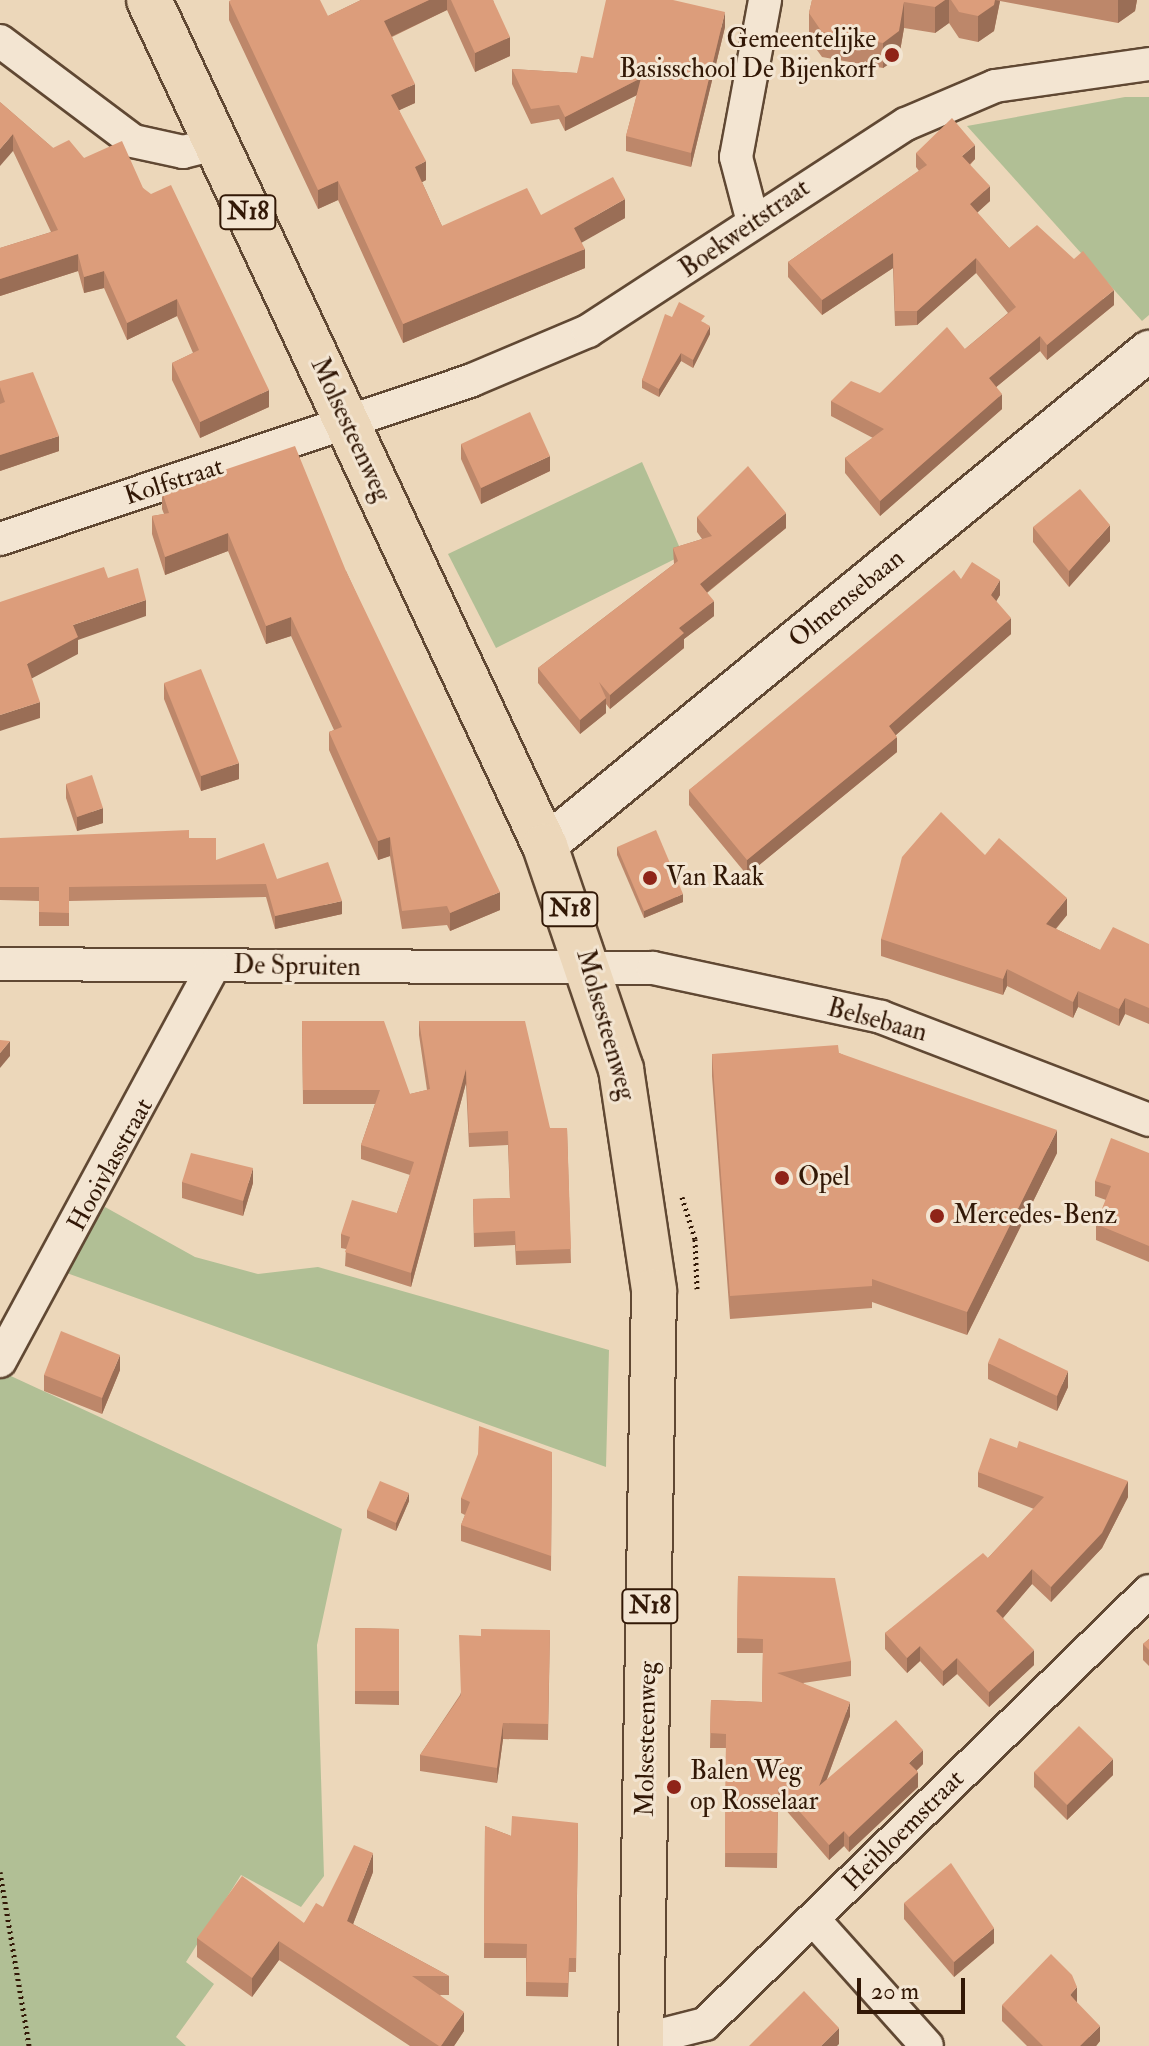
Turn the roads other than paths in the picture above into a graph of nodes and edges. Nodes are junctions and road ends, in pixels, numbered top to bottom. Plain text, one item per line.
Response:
1 (149, 0) edge
2 (765, 0) edge
3 (0, 41) edge
4 (1149, 64) edge
5 (216, 144) junction
6 (753, 222) junction
7 (1149, 351) edge
8 (347, 424) junction
9 (0, 539) edge
10 (545, 846) junction
11 (0, 964) edge
12 (214, 966) junction
13 (594, 971) junction
14 (1149, 1120) edge
15 (0, 1361) edge
16 (1149, 1591) edge
17 (814, 1920) junction
18 (642, 2043) edge
19 (927, 2046) edge

1 - 5 main road, Molsesteenweg / N18
2 - 6 street
3 - 5 street
4 - 6 street, Boekweitstraat
5 - 8 main road, Molsesteenweg / N18
6 - 8 street, Boekweitstraat
7 - 10 street, Olmensebaan
8 - 9 street, Kolfstraat
8 - 10 main road, Molsesteenweg / N18
10 - 13 main road, Molsesteenweg / N18
11 - 12 street, De Spruiten
12 - 13 street, De Spruiten
12 - 15 street, Hooivlasstraat
13 - 14 street, Belsebaan
13 - 18 main road, Molsesteenweg / N18
16 - 17 street, Heibloemstraat
17 - 18 street, Heibloemstraat
17 - 19 street

